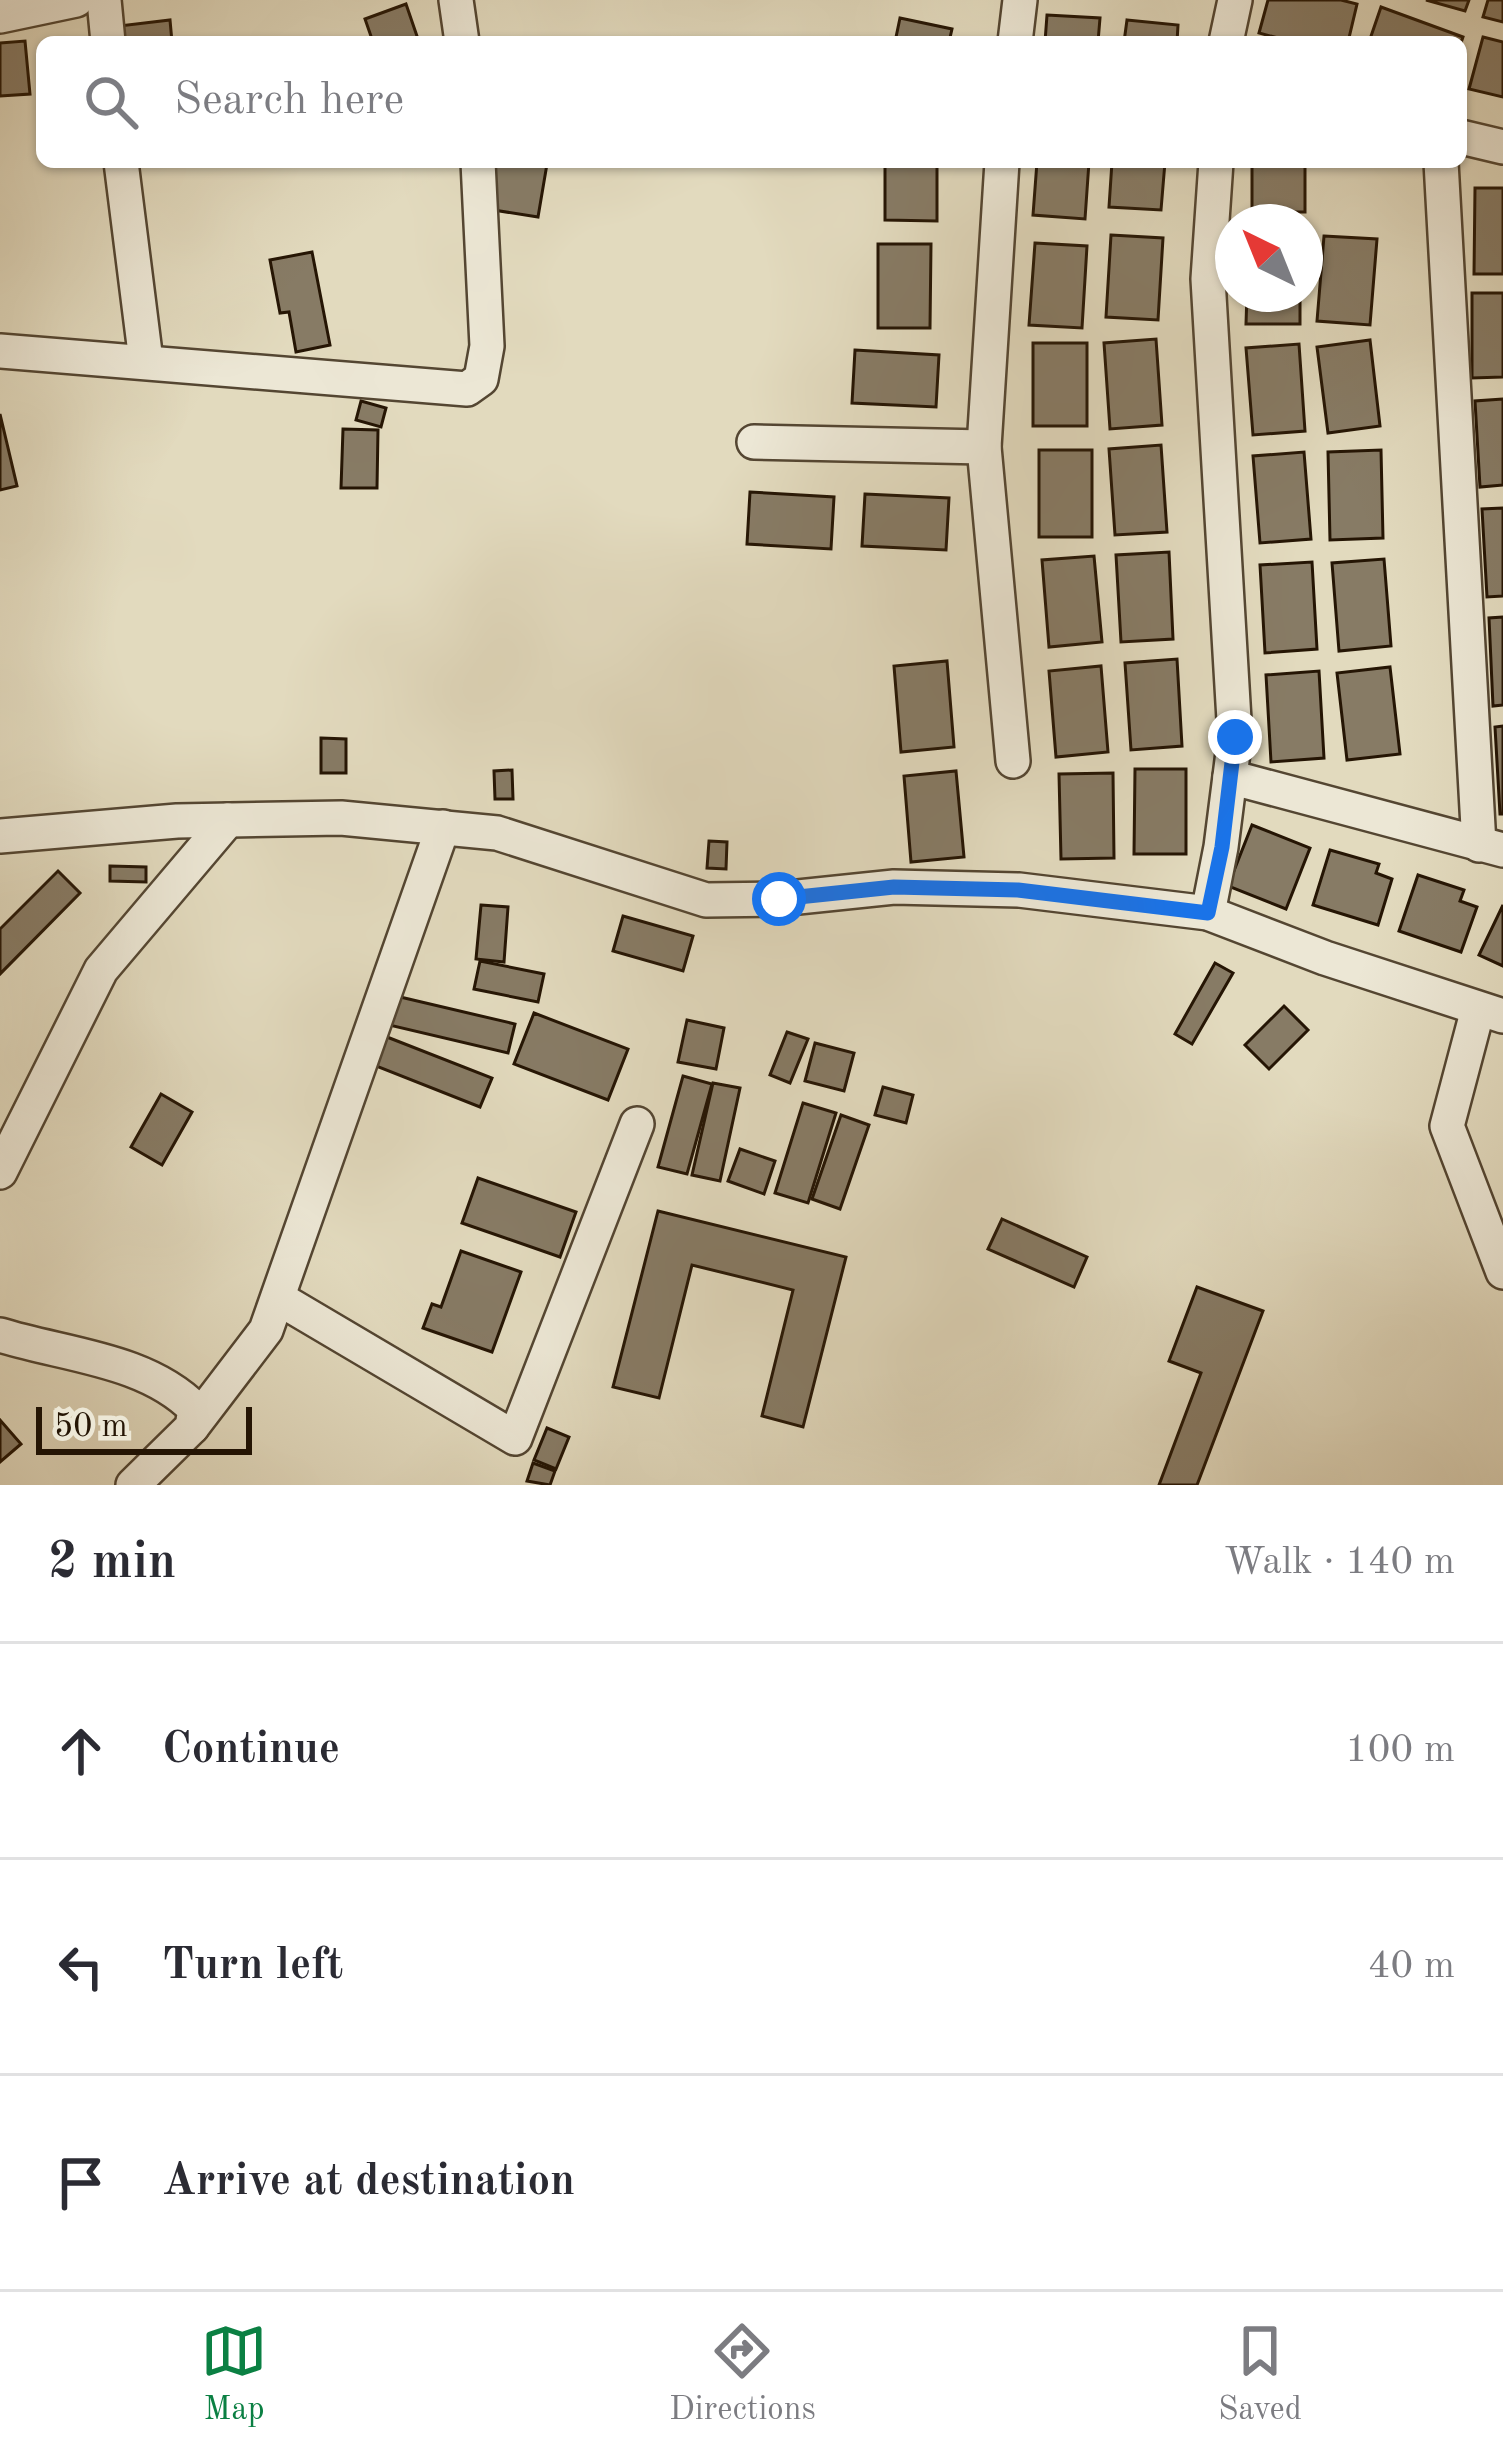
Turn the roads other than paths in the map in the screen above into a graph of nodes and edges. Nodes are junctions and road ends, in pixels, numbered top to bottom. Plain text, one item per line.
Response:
1 (76, 0) edge
2 (104, 0) edge
3 (456, 0) edge
4 (1020, 0) edge
5 (1235, 0) edge
6 (0, 16) edge
7 (107, 36) edge
8 (461, 36) edge
9 (1016, 36) edge
10 (1227, 36) edge
11 (1467, 138) edge
12 (1503, 147) edge
13 (122, 168) edge
14 (478, 168) edge
15 (1001, 168) edge
16 (1216, 168) edge
17 (1441, 168) edge
18 (0, 351) edge
19 (146, 361) junction
20 (754, 442) dead end
21 (984, 447) junction
22 (1012, 761) dead end
23 (1230, 777) junction
24 (228, 820) junction
25 (442, 827) junction
26 (0, 836) edge
27 (1491, 848) edge
28 (1208, 913) junction
29 (1491, 1012) edge
30 (637, 1124) dead end
31 (0, 1172) edge
32 (1503, 1272) edge
33 (278, 1298) junction
34 (9, 1347) edge
35 (192, 1427) junction
36 (133, 1485) edge

1 - 6 street
2 - 7 street
3 - 8 street
4 - 9 street
5 - 10 street
11 - 12 street
13 - 19 street
14 - 19 street
15 - 21 street
16 - 23 street
17 - 27 street
18 - 19 street
20 - 21 street
21 - 22 street
23 - 27 street
23 - 28 street
24 - 25 street
24 - 26 street
24 - 31 street
25 - 28 street
25 - 33 street
28 - 29 street
29 - 32 street
30 - 33 street
33 - 35 street
34 - 35 street
35 - 36 street

